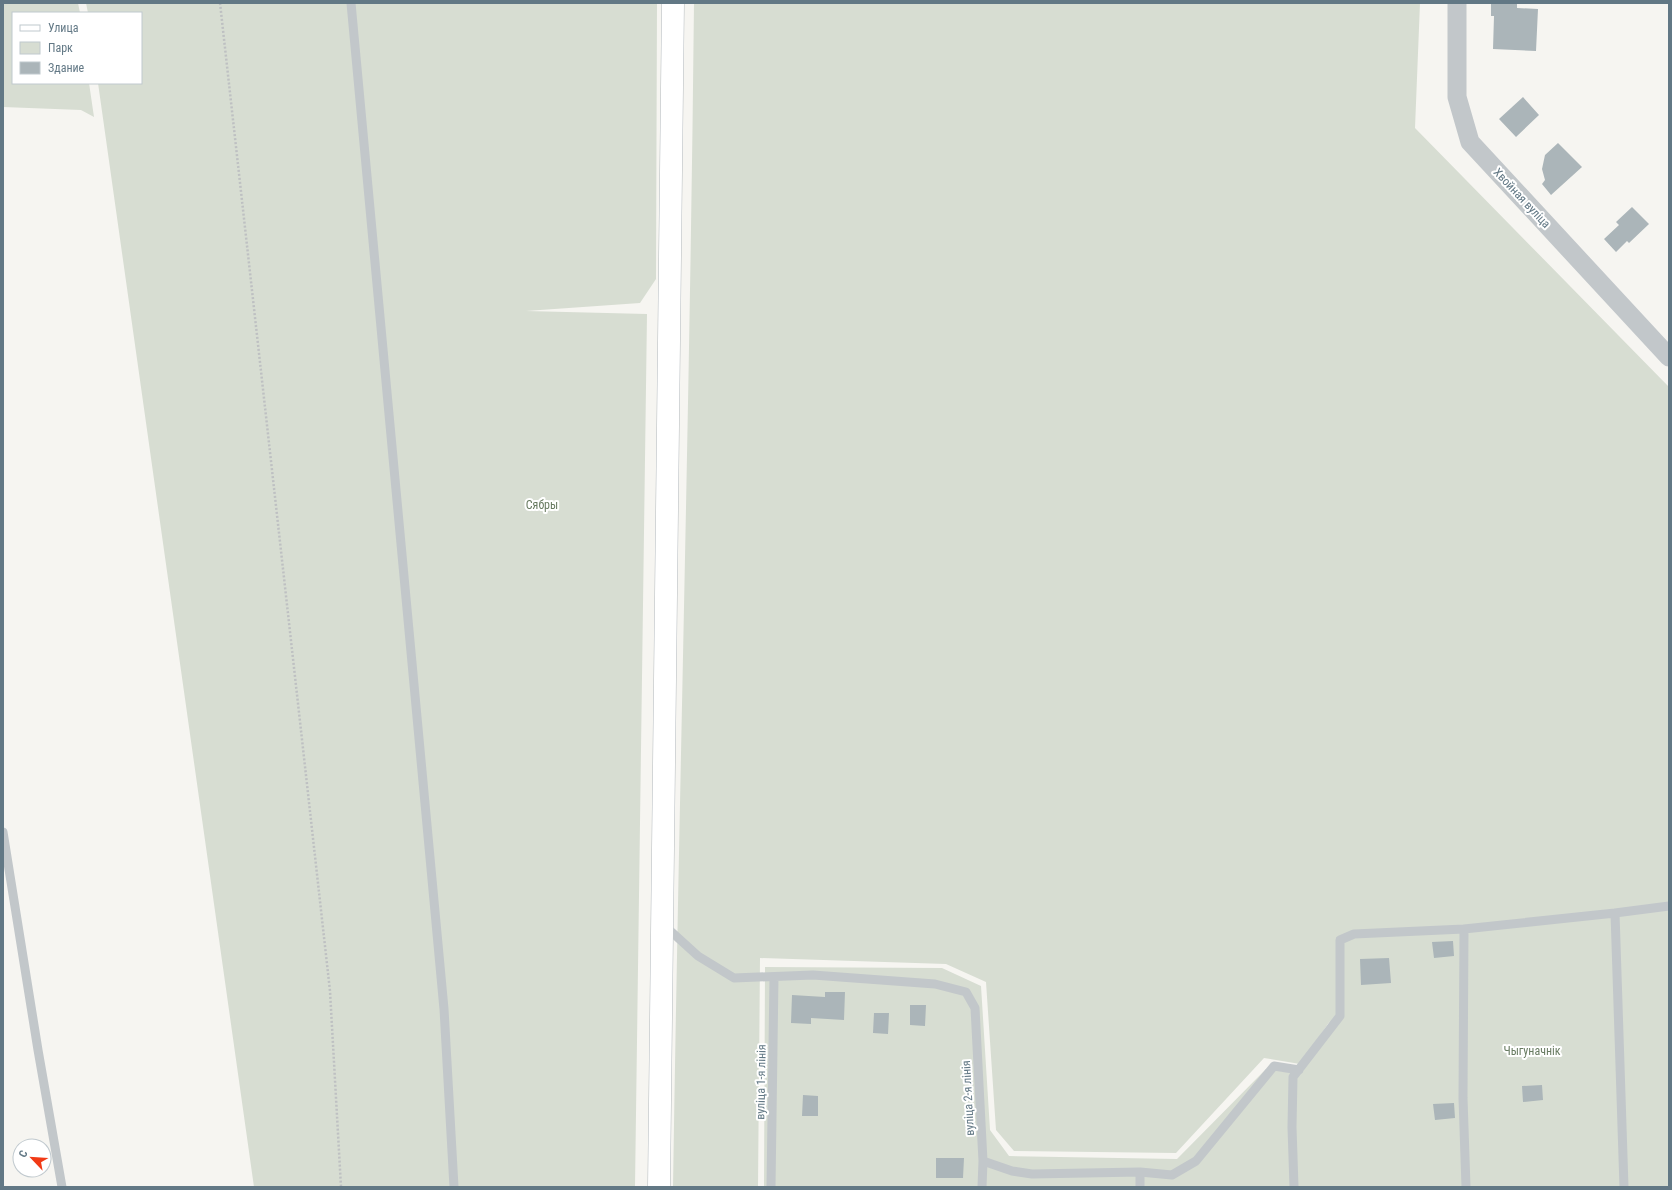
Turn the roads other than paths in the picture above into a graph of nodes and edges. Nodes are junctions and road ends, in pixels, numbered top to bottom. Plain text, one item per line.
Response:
1 (351, 3) edge
2 (673, 3) edge
3 (1457, 3) edge
4 (1669, 357) edge
5 (3, 832) edge
6 (1669, 906) edge
7 (1615, 913) junction
8 (662, 923) junction
9 (1464, 929) junction
10 (774, 977) junction
11 (1299, 1070) junction
12 (983, 1161) junction
13 (1140, 1172) junction
14 (62, 1187) edge
15 (454, 1187) edge
16 (658, 1187) edge
17 (771, 1187) edge
18 (982, 1187) edge
19 (1140, 1187) edge
20 (1294, 1187) edge
21 (1466, 1187) edge
22 (1624, 1187) edge

1 - 15 lane
2 - 8 main road
3 - 4 street, Хвойная вуліца
5 - 14 lane
6 - 7 lane
7 - 9 lane
7 - 22 lane
8 - 10 lane
8 - 16 main road
9 - 11 lane
9 - 21 lane
10 - 12 lane, вуліца 2-я лінія
10 - 17 lane, вуліца 1-я лінія
11 - 13 lane
11 - 20 lane
12 - 13 lane
12 - 18 lane, вуліца 2-я лінія
13 - 19 lane

